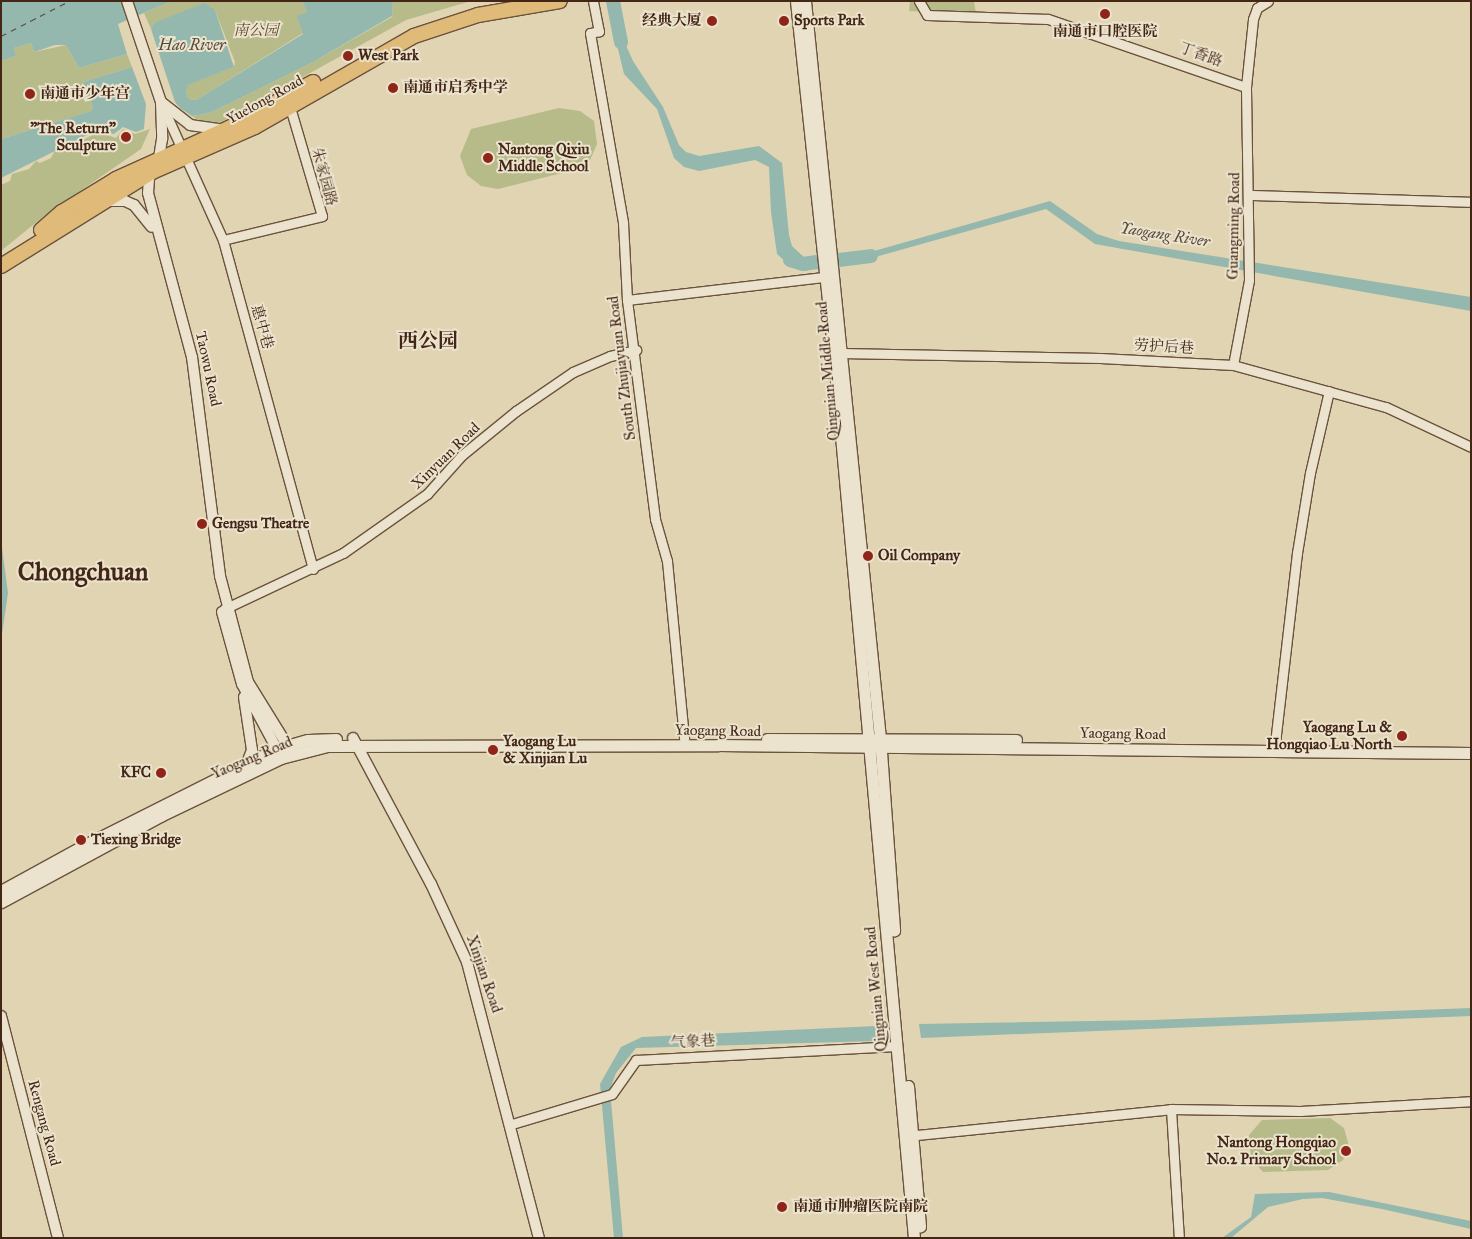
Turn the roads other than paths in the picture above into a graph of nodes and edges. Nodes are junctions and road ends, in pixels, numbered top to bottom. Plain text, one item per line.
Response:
1 (127, 1) edge
2 (514, 1) edge
3 (560, 1) edge
4 (593, 1) edge
5 (796, 1) edge
6 (805, 1) edge
7 (919, 1) edge
8 (1268, 1) edge
9 (1246, 87) junction
10 (160, 102) junction
11 (290, 107) junction
12 (228, 128) junction
13 (183, 153) junction
14 (159, 159) junction
15 (152, 172) junction
16 (1250, 195) junction
17 (1471, 202) edge
18 (91, 208) junction
19 (223, 240) junction
20 (162, 247) junction
21 (1, 258) edge
22 (1, 266) edge
23 (830, 276) junction
24 (627, 300) junction
25 (636, 350) junction
26 (841, 353) junction
27 (1233, 365) junction
28 (1329, 391) junction
29 (1471, 447) edge
30 (313, 569) junction
31 (224, 609) junction
32 (242, 684) junction
33 (684, 739) junction
34 (355, 741) junction
35 (875, 743) junction
36 (1275, 743) junction
37 (1471, 745) edge
38 (290, 749) junction
39 (1471, 752) edge
40 (279, 754) junction
41 (246, 766) junction
42 (1, 891) edge
43 (1, 902) edge
44 (1, 1016) edge
45 (897, 1046) junction
46 (1471, 1101) edge
47 (1171, 1109) junction
48 (512, 1124) junction
49 (908, 1136) junction
50 (58, 1238) edge
51 (539, 1238) edge
52 (914, 1238) edge
53 (921, 1238) edge
54 (1179, 1238) edge

1 - 10 street
2 - 12 main road, Yuelong Road
3 - 11 main road, Yuelong Road
4 - 24 street, South Zhujiayuan Road
5 - 23 main road, Qingnian Middle Road
6 - 23 main road, Qingnian Middle Road
7 - 9 street, 丁香路
8 - 9 street, Guangming Road
9 - 16 street, Guangming Road
10 - 12 street
10 - 13 street, 惠中巷
10 - 14 street
11 - 13 main road, Yuelong Road
11 - 19 street, 朱家园路
12 - 13 main road, Yuelong Road
13 - 14 main road, Yuelong Road
13 - 15 main road, Yuelong Road
13 - 19 street, 惠中巷
14 - 15 street
14 - 21 main road, Yuelong Road
15 - 18 main road, Yuelong Road
15 - 20 street, Taowu Road
16 - 17 street
16 - 27 street, Guangming Road
18 - 20 street
18 - 22 main road, Yuelong Road
19 - 30 street, 惠中巷
20 - 31 street, Taowu Road
23 - 24 street
23 - 26 main road, Qingnian Middle Road
23 - 35 main road, Qingnian Middle Road
24 - 25 street, South Zhujiayuan Road
25 - 30 street, Xinyuan Road
25 - 33 street, South Zhujiayuan Road
26 - 27 street, 劳护后巷
26 - 35 main road, Qingnian Middle Road
27 - 28 street, 劳护后巷
28 - 29 street, 劳护后巷
28 - 36 street
30 - 31 street, Xinyuan Road
31 - 32 street, Taowu Road
31 - 38 street, Taowu Road
32 - 40 street, Taowu Road
32 - 41 street
33 - 34 main road, Yaogang Road
33 - 35 main road, Yaogang Road
34 - 35 main road, Yaogang Road
34 - 38 main road, Yaogang Road
34 - 48 street, Xinjian Road
35 - 36 main road, Yaogang Road
35 - 39 main road, Yaogang Road
35 - 45 main road, Qingnian West Road
35 - 49 main road, Qingnian West Road
36 - 37 main road, Yaogang Road
38 - 40 main road, Yaogang Road
40 - 41 main road, Yaogang Road
40 - 43 main road, Yaogang Road
41 - 42 main road, Yaogang Road
44 - 50 street, Rengang Road
45 - 48 street, 气象巷
45 - 49 main road, Qingnian West Road
46 - 47 street
47 - 49 street
47 - 54 street
48 - 51 street, Xinjian Road
49 - 52 main road, Qingnian West Road
49 - 53 main road, Qingnian West Road

